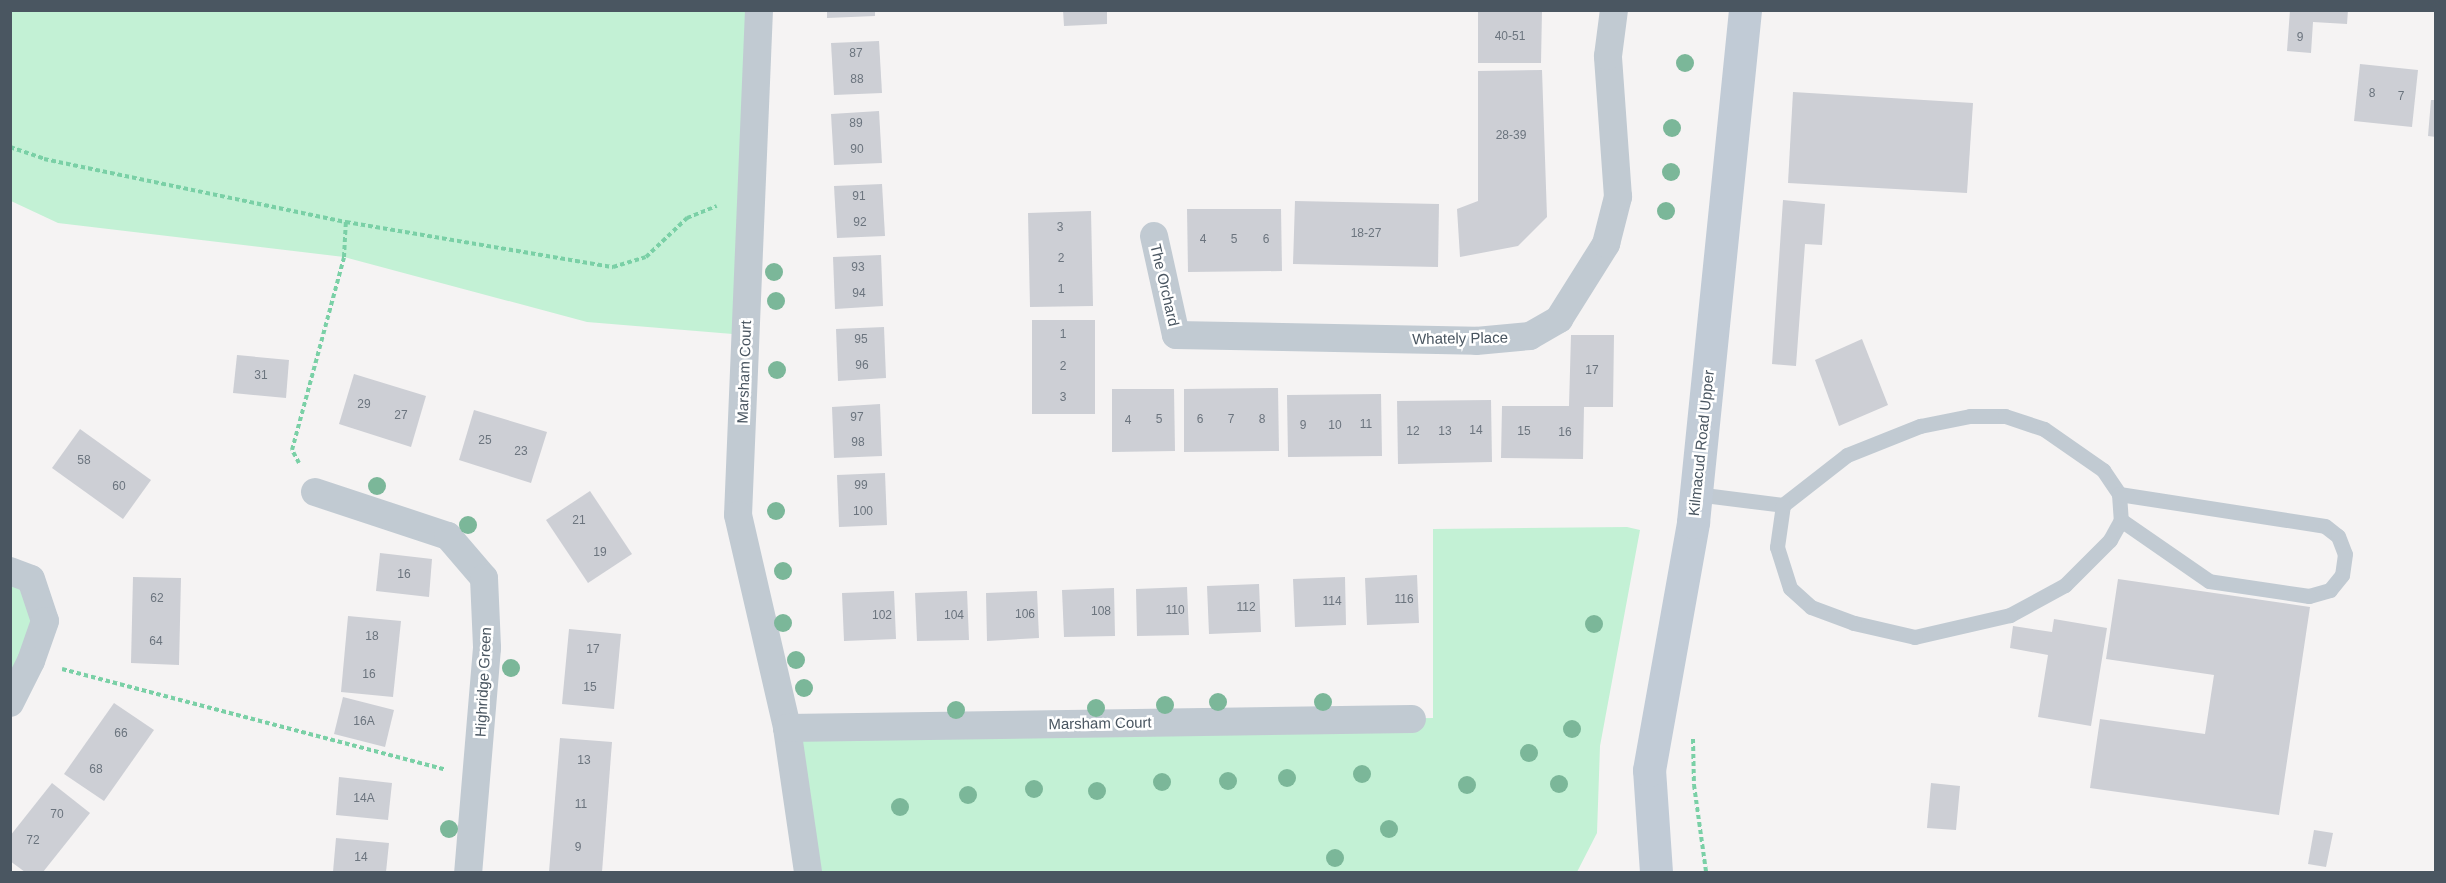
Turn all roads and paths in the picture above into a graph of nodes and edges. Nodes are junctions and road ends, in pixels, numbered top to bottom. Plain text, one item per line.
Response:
1 (759, 10) edge
2 (1614, 10) edge
3 (1745, 10) edge
4 (10, 147) edge
5 (752, 192) junction
6 (346, 222) junction
7 (1154, 236) dead end
8 (1176, 334) joint
9 (315, 492) joint
10 (1696, 494) junction
11 (2119, 494) junction
12 (1784, 505) junction
13 (2121, 520) junction
14 (10, 570) edge
15 (31, 661) junction
16 (10, 703) edge
17 (1412, 718) dead end
18 (787, 728) junction
19 (1693, 731) dead end
20 (476, 778) junction
21 (468, 873) edge
22 (808, 873) edge
23 (1656, 873) edge
24 (1706, 873) edge

1 - 5 street, Marsham Court
2 - 8 street, Whately Place
3 - 10 street, Kilmacud Road Upper
4 - 6 path
5 - 6 path
5 - 18 street, Marsham Court
6 - 9 path
7 - 8 street, The Orchard
9 - 20 street, Highridge Green
10 - 12 lane
10 - 23 street, Kilmacud Road Upper
11 - 12 lane
11 - 13 lane
11 - 13 lane
12 - 13 lane
14 - 15 street
15 - 16 street
15 - 20 path
17 - 18 street, Marsham Court
18 - 22 street, Marsham Court
19 - 24 path
20 - 21 street, Highridge Green

